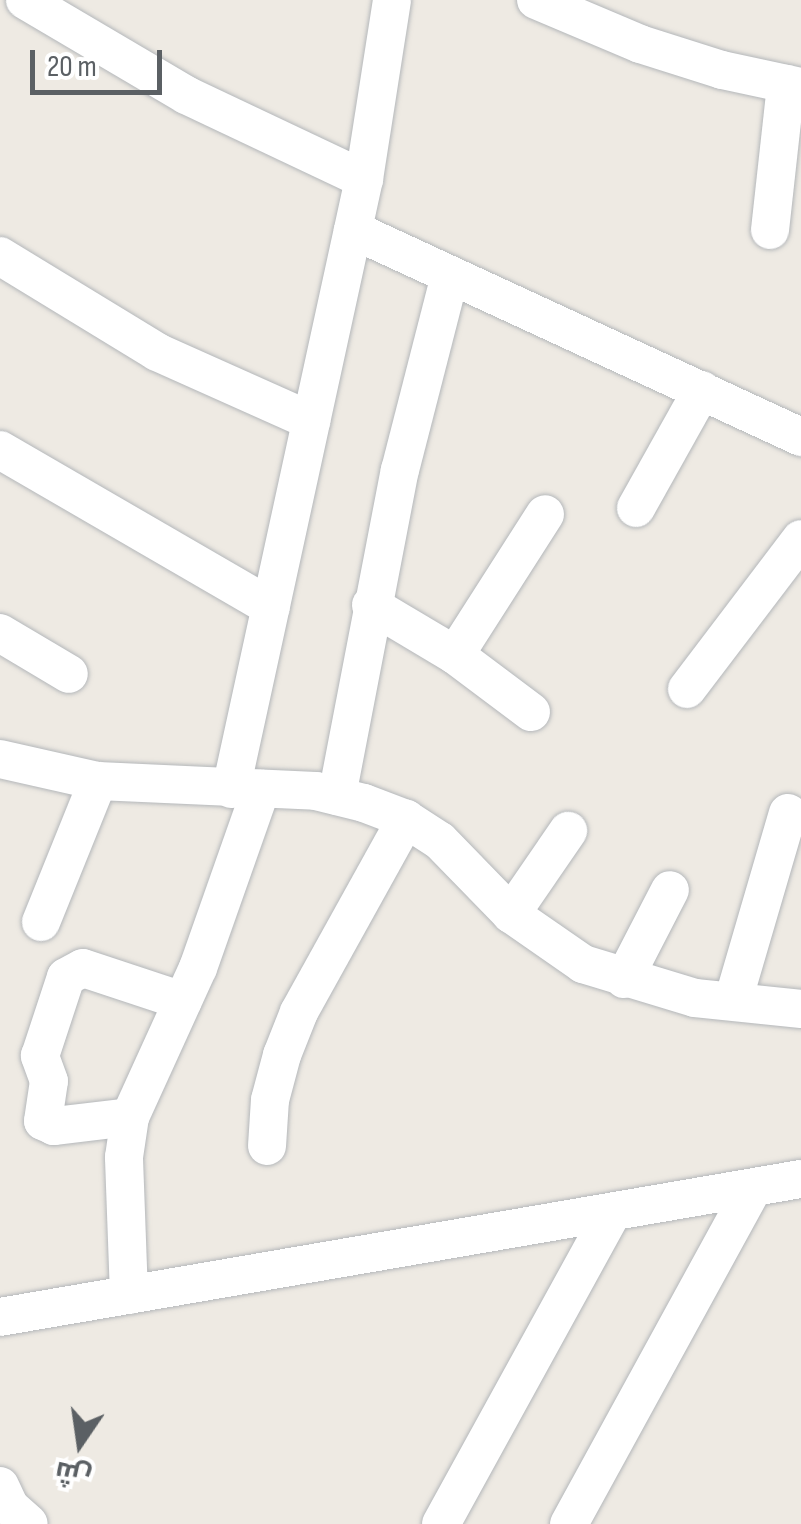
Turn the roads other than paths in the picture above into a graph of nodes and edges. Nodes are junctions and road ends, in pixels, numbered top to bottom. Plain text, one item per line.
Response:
1 (25, 0) edge
2 (392, 0) edge
3 (536, 0) edge
4 (794, 86) edge
5 (364, 179) junction
6 (353, 230) junction
7 (770, 230) dead end
8 (0, 256) edge
9 (450, 275) junction
10 (702, 390) junction
11 (311, 422) junction
12 (801, 437) edge
13 (0, 450) edge
14 (636, 508) dead end
15 (545, 514) dead end
16 (801, 539) edge
17 (371, 605) junction
18 (270, 607) junction
19 (0, 633) edge
20 (455, 655) junction
21 (70, 674) dead end
22 (686, 689) dead end
23 (531, 712) dead end
24 (0, 759) edge
25 (98, 781) junction
26 (246, 789) junction
27 (337, 796) junction
28 (788, 813) dead end
29 (406, 819) junction
30 (568, 831) dead end
31 (670, 890) dead end
32 (511, 914) junction
33 (41, 922) dead end
34 (624, 979) junction
35 (733, 1000) junction
36 (183, 1002) junction
37 (801, 1009) edge
38 (130, 1116) junction
39 (267, 1146) dead end
40 (801, 1179) edge
41 (752, 1190) junction
42 (611, 1215) junction
43 (129, 1295) junction
44 (0, 1317) edge
45 (0, 1486) edge
46 (29, 1524) edge
47 (442, 1524) edge
48 (569, 1524) edge

1 - 5 street
2 - 5 street
3 - 4 street
4 - 7 street
5 - 6 street
6 - 9 street
6 - 11 street
8 - 11 street
9 - 10 street
9 - 17 street
10 - 12 street
10 - 14 street
11 - 18 street
13 - 18 street
15 - 20 street
16 - 22 street
17 - 20 street
17 - 27 street
18 - 26 street
19 - 21 street
20 - 23 street
24 - 25 street
25 - 26 street
25 - 33 street
26 - 27 street
26 - 36 street
27 - 29 street
28 - 35 street
29 - 32 street
29 - 39 street
30 - 32 street
31 - 34 street
32 - 34 street
34 - 35 street
35 - 37 street
36 - 38 street
36 - 38 street
38 - 43 street
40 - 41 street
41 - 42 street
41 - 48 street
42 - 43 street
42 - 47 street
43 - 44 street
45 - 46 street

